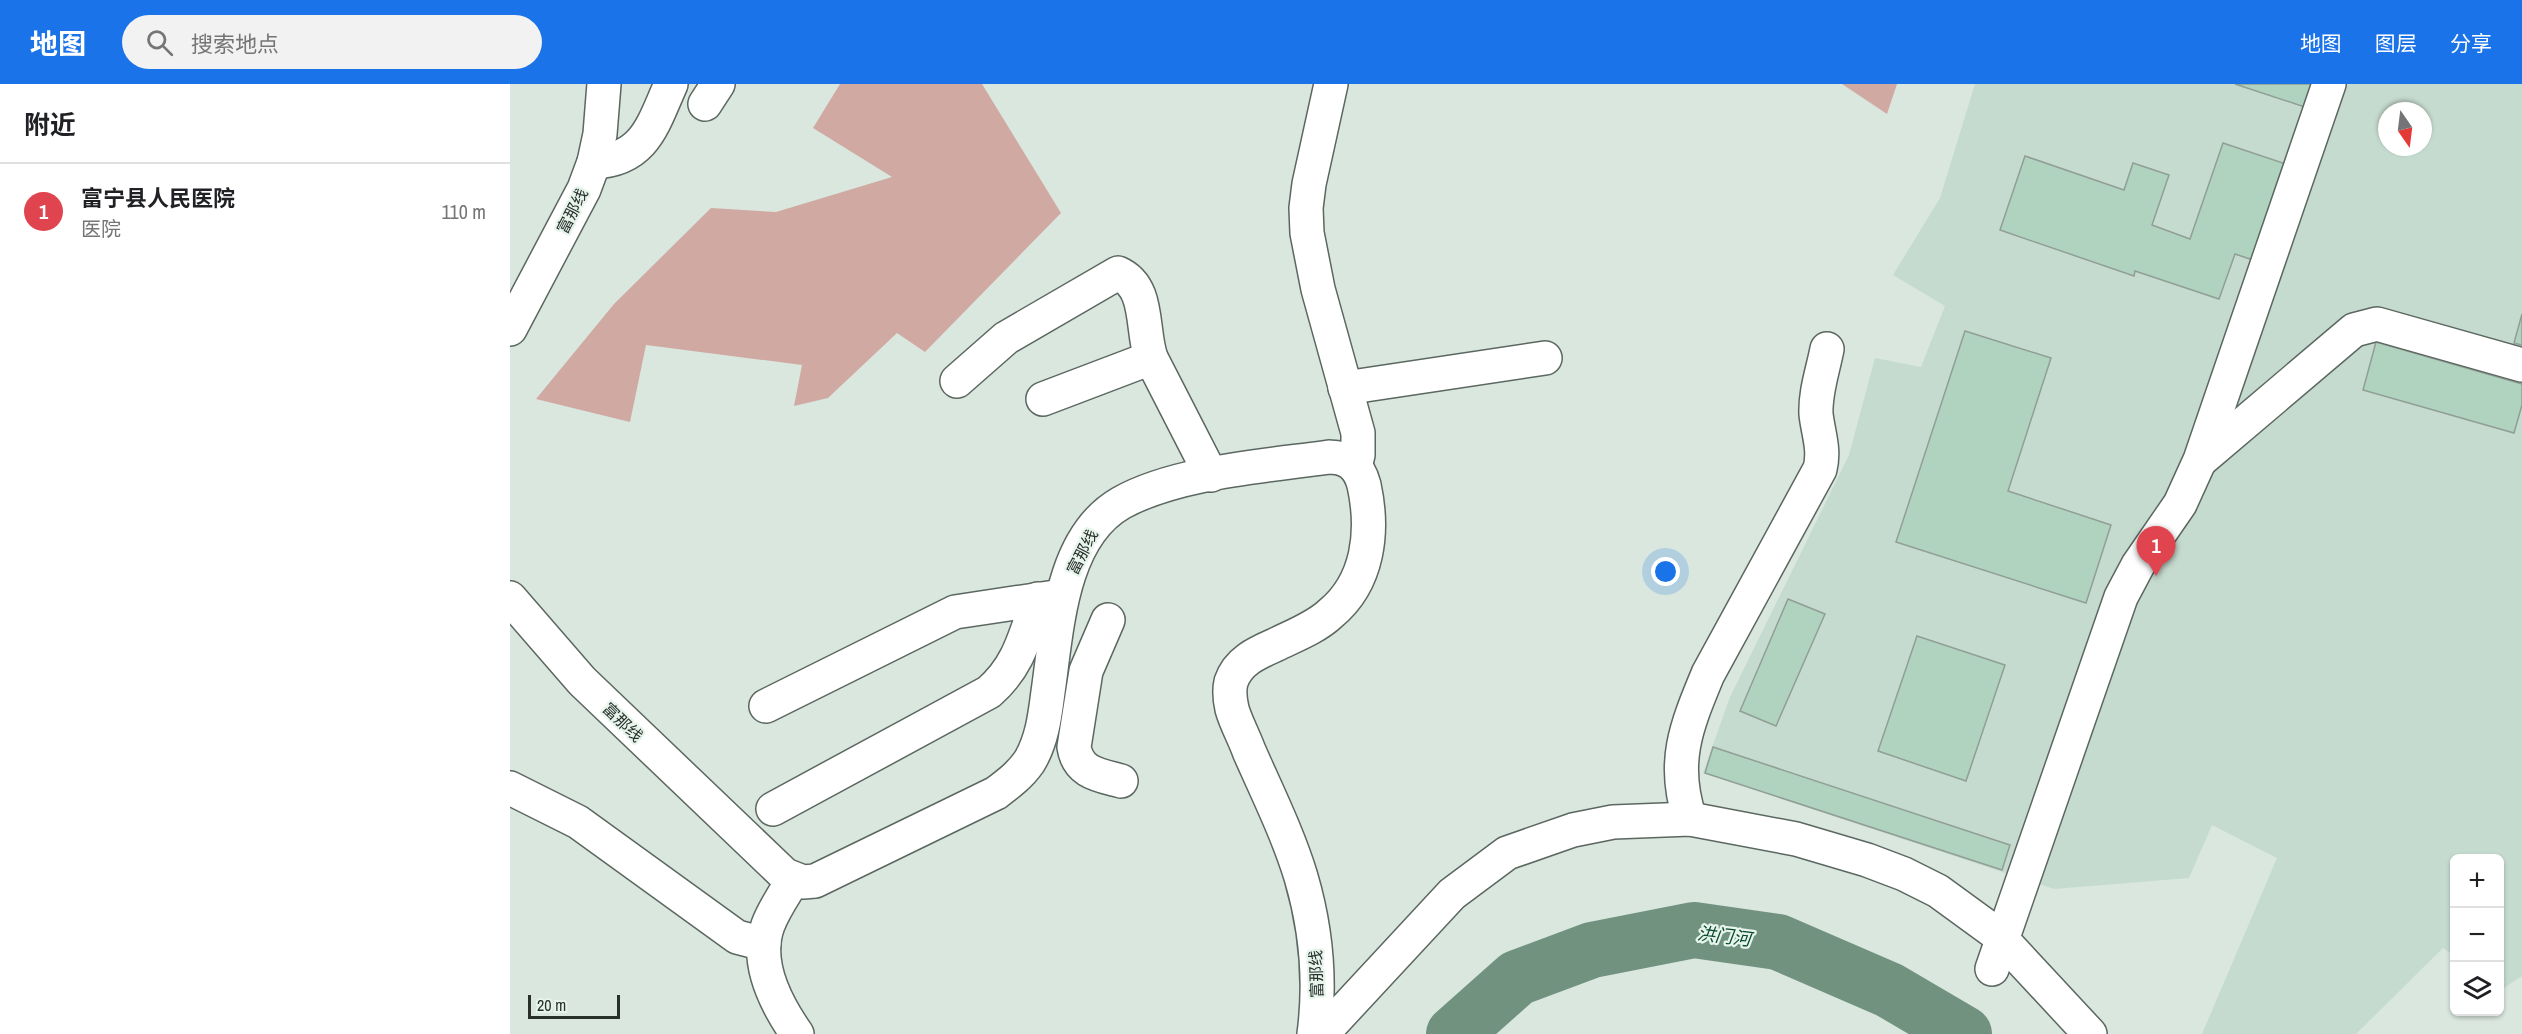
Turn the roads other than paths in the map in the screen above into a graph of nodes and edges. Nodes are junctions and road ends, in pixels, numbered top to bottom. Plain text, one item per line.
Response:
1 (604, 84) edge
2 (671, 84) edge
3 (1331, 84) edge
4 (2330, 84) edge
5 (704, 91) edge
6 (657, 115) junction
7 (594, 162) junction
8 (510, 329) edge
9 (1827, 349) dead end
10 (1151, 358) junction
11 (1545, 358) dead end
12 (2522, 365) edge
13 (957, 381) dead end
14 (1345, 388) junction
15 (1043, 399) dead end
16 (2200, 460) junction
17 (1355, 466) junction
18 (1211, 475) junction
19 (1050, 597) junction
20 (510, 598) edge
21 (1108, 620) dead end
22 (766, 706) dead end
23 (1076, 758) junction
24 (1029, 761) junction
25 (1121, 782) dead end
26 (510, 788) edge
27 (773, 809) dead end
28 (1690, 819) junction
29 (793, 880) junction
30 (764, 944) junction
31 (1992, 969) dead end
32 (798, 1034) edge
33 (1314, 1034) edge
34 (1322, 1034) edge
35 (2090, 1034) edge

1 - 7 street, 富那线
2 - 6 street
3 - 14 street
4 - 16 street
5 - 6 street
6 - 7 street
7 - 8 street, 富那线
9 - 28 street
10 - 13 street
10 - 15 street
10 - 18 street
11 - 14 street
12 - 16 street
14 - 17 street
16 - 31 street
17 - 18 street, 富那线
17 - 33 street, 富那线
18 - 19 street, 富那线
19 - 22 street
19 - 24 street, 富那线
19 - 27 street
20 - 29 street, 富那线
21 - 23 street
23 - 24 street
23 - 25 street
24 - 29 street, 富那线
26 - 30 street
28 - 34 street
28 - 35 street
29 - 30 street
30 - 32 street

